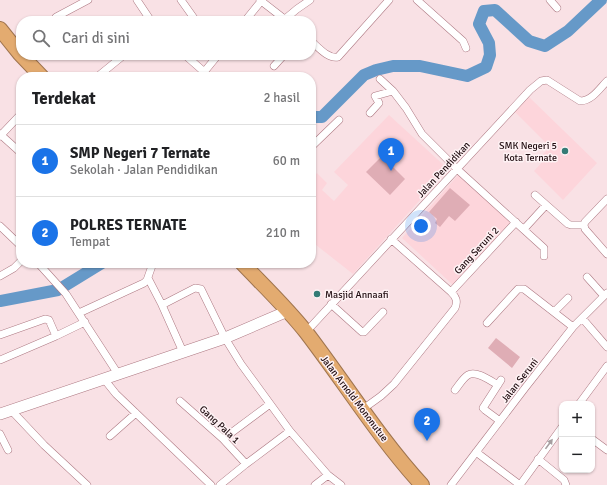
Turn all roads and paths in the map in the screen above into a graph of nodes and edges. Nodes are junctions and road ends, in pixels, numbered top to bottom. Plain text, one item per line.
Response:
1 (88, 0) edge
2 (137, 0) edge
3 (181, 0) edge
4 (261, 0) edge
5 (310, 0) edge
6 (389, 0) edge
7 (417, 0) edge
8 (550, 0) edge
9 (557, 8) dead end
10 (56, 16) dead end
11 (148, 16) edge
12 (192, 16) edge
13 (249, 16) edge
14 (281, 16) edge
15 (290, 16) edge
16 (0, 29) edge
17 (316, 45) edge
18 (466, 48) dead end
19 (16, 49) edge
20 (26, 60) edge
21 (118, 60) edge
22 (191, 60) edge
23 (215, 60) edge
24 (279, 60) edge
25 (274, 66) dead end
26 (37, 72) edge
27 (103, 72) edge
28 (202, 72) edge
29 (207, 72) edge
30 (380, 79) dead end
31 (607, 80) edge
32 (393, 91) junction
33 (370, 113) dead end
34 (16, 119) edge
35 (339, 120) dead end
36 (0, 135) edge
37 (316, 142) edge
38 (16, 149) edge
39 (457, 169) junction
40 (535, 195) dead end
41 (607, 199) edge
42 (546, 205) junction
43 (516, 222) junction
44 (584, 225) junction
45 (0, 226) edge
46 (524, 229) junction
47 (391, 239) junction
48 (16, 241) edge
49 (607, 254) edge
50 (544, 256) dead end
51 (16, 266) edge
52 (43, 268) edge
53 (151, 268) edge
54 (247, 268) edge
55 (0, 276) edge
56 (587, 277) dead end
57 (148, 278) junction
58 (451, 292) junction
59 (605, 295) edge
60 (568, 298) dead end
61 (331, 304) junction
62 (162, 305) junction
63 (288, 311) junction
64 (383, 312) dead end
65 (554, 312) junction
66 (79, 313) junction
67 (582, 318) junction
68 (85, 322) junction
69 (487, 323) dead end
70 (573, 327) junction
71 (306, 332) junction
72 (0, 335) edge
73 (56, 336) junction
74 (225, 338) junction
75 (607, 347) edge
76 (183, 352) junction
77 (0, 360) edge
78 (607, 366) edge
79 (118, 374) junction
80 (104, 379) junction
81 (455, 390) dead end
82 (180, 401) dead end
83 (581, 401) edge
84 (270, 404) junction
85 (363, 409) junction
86 (11, 410) junction
87 (136, 413) junction
88 (0, 414) edge
89 (500, 421) junction
90 (290, 431) junction
91 (559, 431) edge
92 (0, 434) edge
93 (110, 436) dead end
94 (224, 439) junction
95 (595, 441) edge
96 (8, 450) dead end
97 (607, 450) edge
98 (476, 452) junction
99 (538, 459) junction
100 (246, 464) junction
101 (328, 475) junction
102 (87, 485) edge
103 (210, 485) edge
104 (220, 485) edge
105 (315, 485) edge
106 (341, 485) edge
107 (422, 485) edge
108 (451, 485) edge
109 (520, 485) edge
110 (566, 485) edge

1 - 10 street
2 - 11 street
3 - 12 street
4 - 13 street
4 - 14 street
5 - 15 street
6 - 17 street
7 - 18 street
8 - 9 street
16 - 19 highway
20 - 26 highway
21 - 27 street
22 - 28 street
23 - 29 street
24 - 25 street
30 - 32 street
31 - 39 street, Jalan Pendidikan
32 - 33 street
32 - 39 street
34 - 36 street
35 - 37 street
36 - 38 street
39 - 43 street
39 - 47 street, Jalan Pendidikan
40 - 42 street
41 - 44 street
42 - 44 street
42 - 46 street
43 - 46 street
43 - 58 street, Gang Seruni 2
44 - 49 street
45 - 48 street
46 - 50 street
47 - 58 street
47 - 61 street, Jalan Pendidikan
51 - 55 street
52 - 66 street
53 - 57 street
54 - 63 highway, Jalan Arnold Mononutue
56 - 59 street
57 - 62 street
57 - 66 street
58 - 85 street
59 - 67 street, Jalan Seruni
60 - 65 street
61 - 64 street
61 - 71 street, Jalan Pendidikan
62 - 74 street
62 - 76 street
63 - 71 highway, Jalan Arnold Mononutue
63 - 74 street
65 - 69 street
65 - 70 street
66 - 68 street
67 - 70 street, Jalan Seruni
67 - 75 street
68 - 73 street
68 - 79 street
70 - 89 street, Jalan Seruni
71 - 85 highway, Jalan Arnold Mononutue
72 - 73 street
73 - 77 street
74 - 76 street
74 - 84 street
76 - 79 street
78 - 83 street
79 - 80 street
80 - 86 street
80 - 87 street
81 - 89 street
82 - 94 street, Gang Pala 1
84 - 90 street
84 - 94 street
85 - 107 highway, Jalan Arnold Mononutue
86 - 88 street
86 - 102 street
87 - 93 street
87 - 103 street
89 - 98 street, Jalan Seruni
90 - 100 street
90 - 101 street
99 -> 91 street
92 - 96 street
94 - 100 street, Gang Pala 1
95 - 97 street
98 - 108 street, Jalan Seruni
98 - 109 street
99 - 109 street
99 - 110 street
100 - 104 street
101 - 105 street
101 - 106 street

